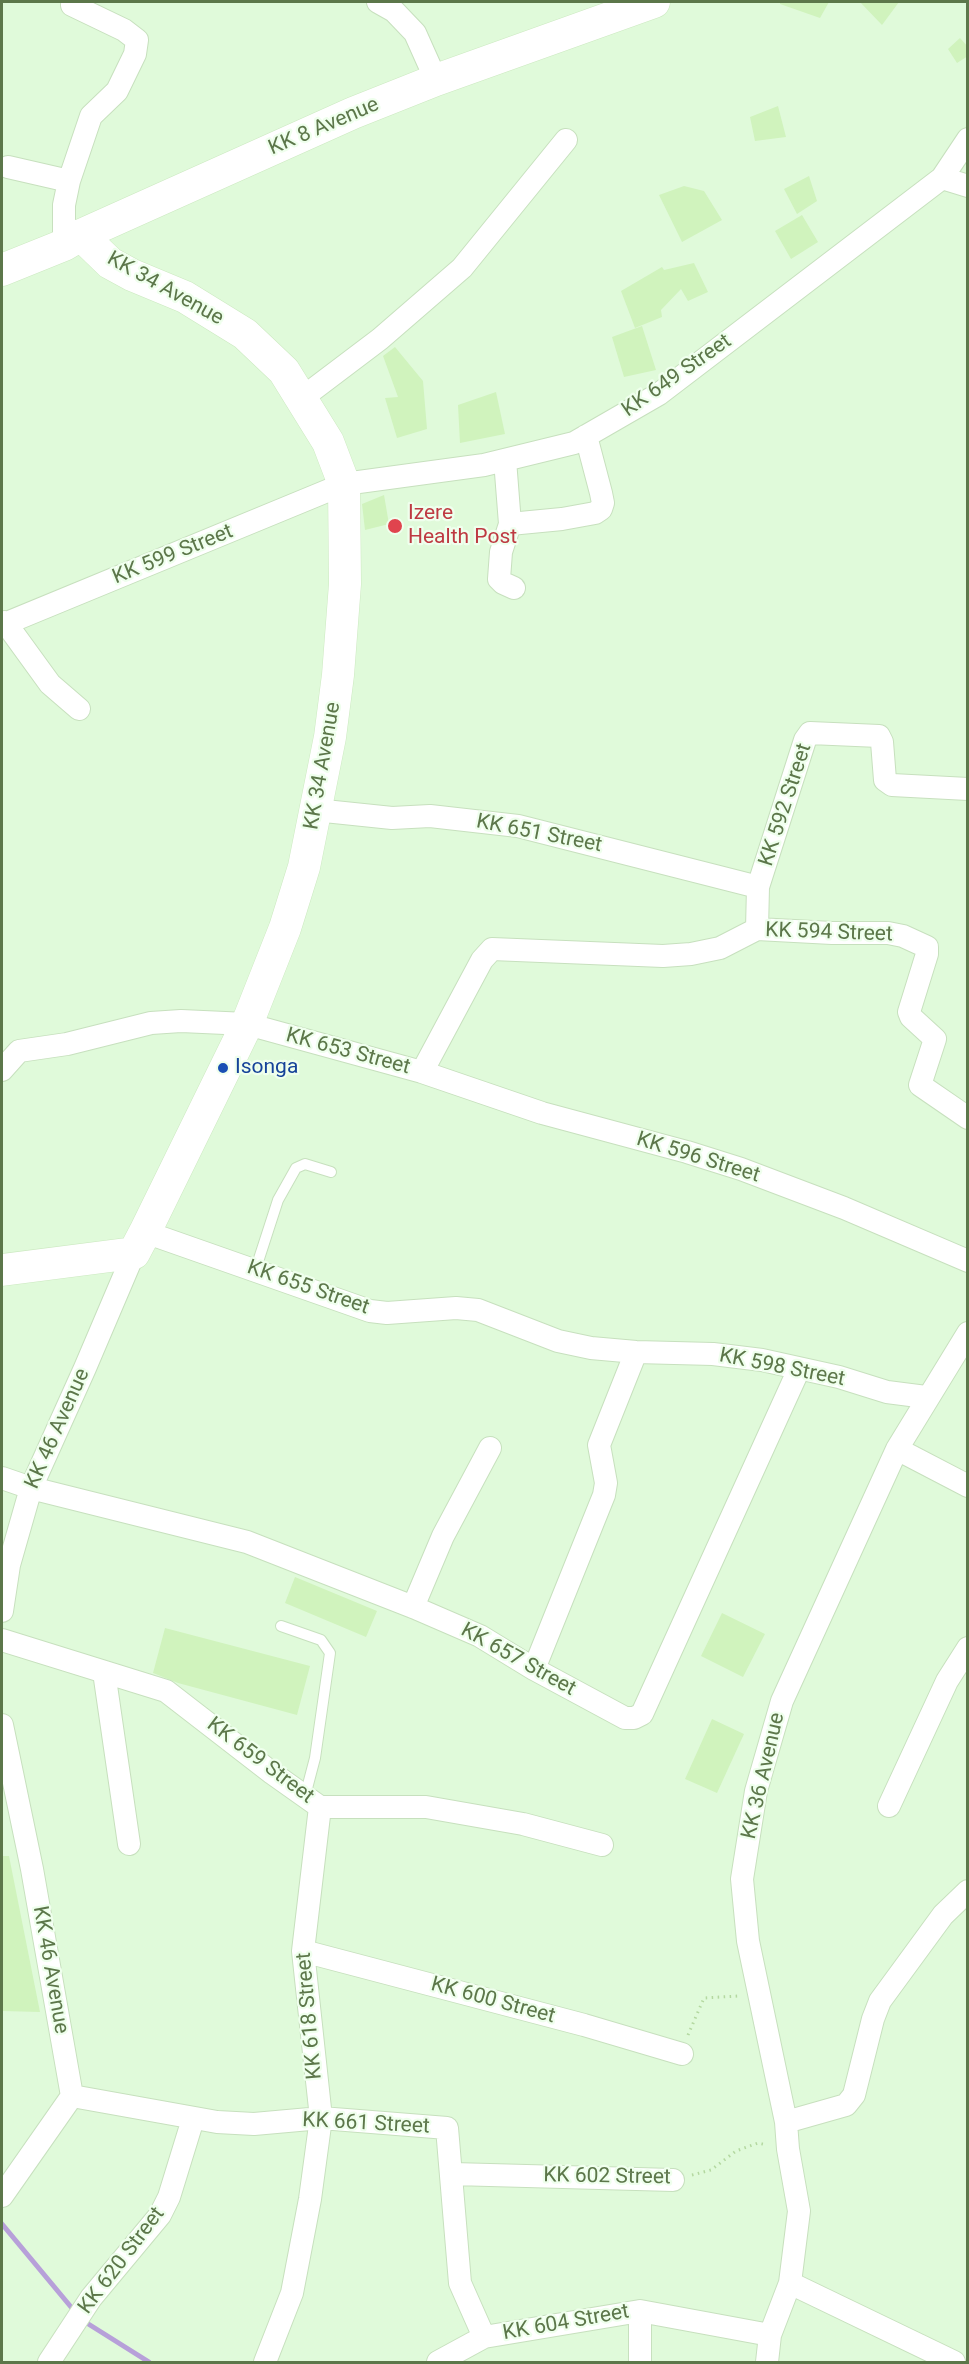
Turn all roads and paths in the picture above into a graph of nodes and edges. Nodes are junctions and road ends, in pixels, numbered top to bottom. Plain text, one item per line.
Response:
1 (378, 2) edge
2 (654, 2) edge
3 (72, 4) dead end
4 (436, 80) junction
5 (968, 139) edge
6 (566, 140) dead end
7 (8, 167) dead end
8 (942, 178) junction
9 (69, 181) junction
10 (968, 186) edge
11 (72, 240) junction
12 (2, 270) edge
13 (302, 398) junction
14 (586, 436) junction
15 (505, 460) junction
16 (344, 484) junction
17 (510, 524) junction
18 (514, 588) dead end
19 (3, 624) edge
20 (80, 709) dead end
21 (968, 789) edge
22 (315, 810) junction
23 (758, 887) junction
24 (757, 929) junction
25 (488, 953) joint
26 (247, 1024) junction
27 (2, 1070) edge
28 (423, 1072) junction
29 (968, 1118) edge
30 (331, 1172) dead end
31 (139, 1242) junction
32 (968, 1261) edge
33 (2, 1270) edge
34 (255, 1270) junction
35 (968, 1333) edge
36 (636, 1352) junction
37 (799, 1370) junction
38 (926, 1397) junction
39 (490, 1448) dead end
40 (897, 1449) junction
41 (2, 1478) edge
42 (968, 1486) edge
43 (31, 1488) junction
44 (413, 1606) junction
45 (2, 1611) edge
46 (281, 1626) dead end
47 (2, 1640) edge
48 (968, 1648) edge
49 (534, 1669) junction
50 (104, 1672) junction
51 (2, 1725) edge
52 (313, 1802) junction
53 (889, 1806) dead end
54 (129, 1844) dead end
55 (602, 1845) dead end
56 (968, 1891) edge
57 (303, 1951) junction
58 (759, 1993) junction
59 (682, 2054) joint
60 (72, 2096) junction
61 (321, 2118) junction
62 (194, 2119) junction
63 (786, 2122) junction
64 (788, 2149) junction
65 (453, 2174) junction
66 (673, 2180) joint
67 (2, 2196) edge
68 (790, 2283) junction
69 (640, 2311) junction
70 (770, 2335) junction
71 (484, 2337) junction
72 (49, 2362) edge
73 (265, 2362) edge
74 (438, 2362) edge
75 (640, 2362) edge
76 (767, 2362) edge
77 (954, 2362) edge

1 - 4 street
2 - 4 main road, KK 8 Avenue
3 - 9 street
4 - 11 main road, KK 8 Avenue
5 - 8 street, KK 649 Street
6 - 13 street
7 - 9 street
8 - 10 street
8 - 14 street, KK 649 Street
9 - 11 street
11 - 12 main road, KK 8 Avenue
11 - 13 main road, KK 34 Avenue
13 - 16 main road, KK 34 Avenue
14 - 15 street, KK 649 Street
14 - 17 street
15 - 16 street, KK 649 Street
15 - 17 street
16 - 19 street, KK 599 Street
16 - 22 main road, KK 34 Avenue
17 - 18 street
19 - 20 street
21 - 23 street, KK 592 Street
22 - 23 street, KK 651 Street
22 - 26 main road, KK 34 Avenue
23 - 24 street, KK 592 Street
24 - 25 street, KK 594 Street
24 - 29 street, KK 594 Street
25 - 28 street, KK 653 Street
26 - 27 street, KK 653 Street
26 - 28 street, KK 653 Street
26 - 31 main road, KK 34 Avenue
28 - 32 street, KK 596 Street
30 - 34 lane
31 - 33 main road
31 - 34 street, KK 655 Street
31 - 43 street, KK 46 Avenue
34 - 36 street, KK 655 Street
35 - 38 street, KK 36 Avenue
36 - 37 street, KK 598 Street
36 - 49 street
37 - 38 street, KK 598 Street
37 - 49 street, KK 657 Street
38 - 40 street, KK 36 Avenue
39 - 44 street
40 - 42 street
40 - 58 street, KK 36 Avenue
41 - 43 street, KK 657 Street
43 - 44 street, KK 657 Street
43 - 45 street, KK 46 Avenue
44 - 49 street, KK 657 Street
46 - 52 lane
47 - 50 street, KK 659 Street
48 - 53 street
50 - 52 street, KK 659 Street
50 - 54 street
51 - 60 street, KK 46 Avenue
52 - 55 street, KK 659 Street
52 - 57 street, KK 618 Street
56 - 63 street
57 - 59 street, KK 600 Street
57 - 61 street, KK 618 Street
58 - 59 path
58 - 63 street, KK 36 Avenue
60 - 62 street, KK 661 Street
60 - 67 street
61 - 62 street, KK 661 Street
61 - 65 street, KK 661 Street
61 - 73 street, KK 618 Street
62 - 72 street, KK 620 Street
63 - 64 street, KK 36 Avenue
64 - 66 path, KK 602 Street
64 - 68 street, KK 36 Avenue
65 - 66 street, KK 602 Street
65 - 71 street, KK 661 Street
68 - 70 street, KK 36 Avenue
68 - 77 street
69 - 70 street, KK 604 Street
69 - 71 street, KK 604 Street
69 - 75 street
70 - 76 street, KK 36 Avenue
71 - 74 street, KK 604 Street

